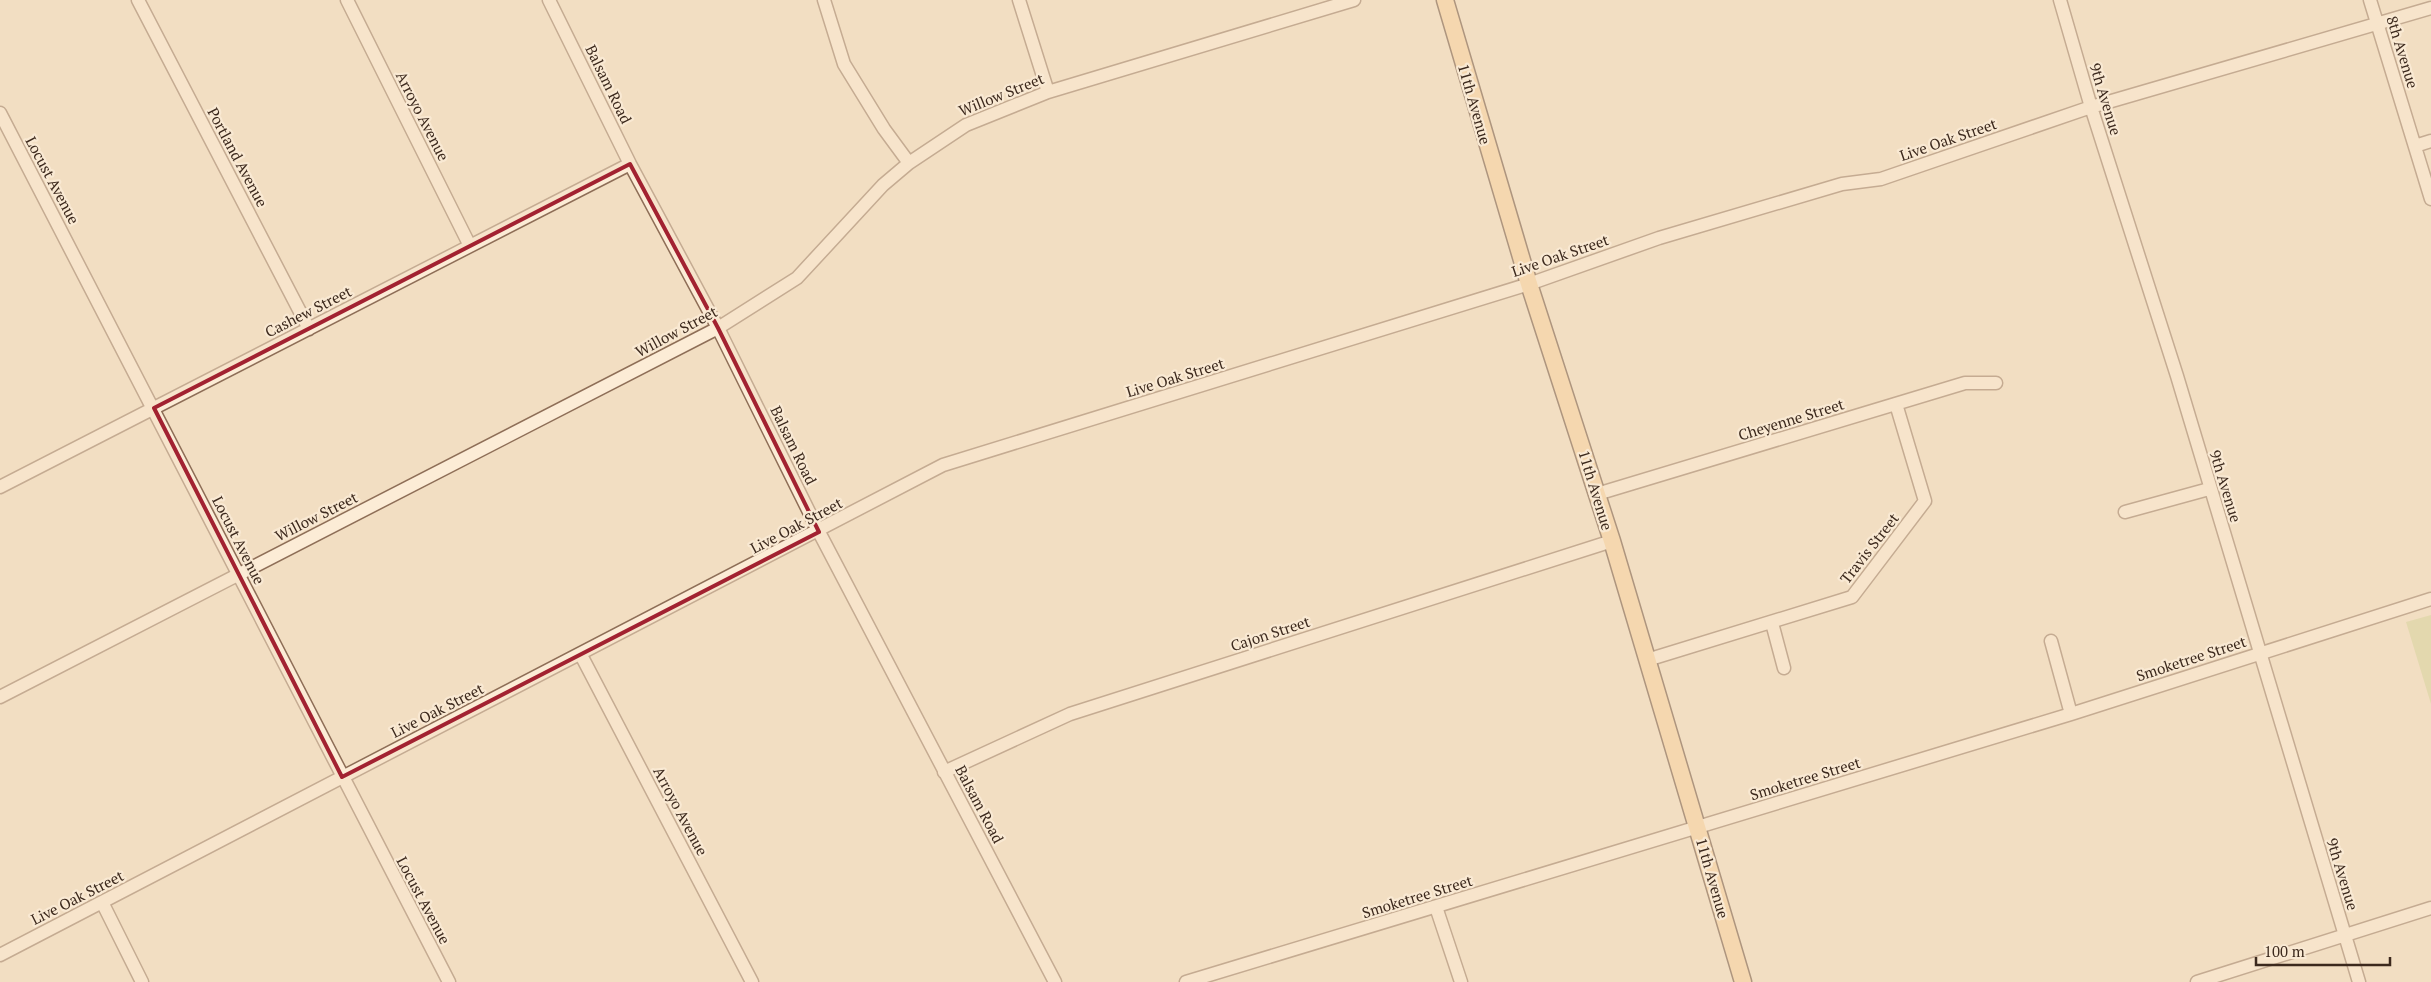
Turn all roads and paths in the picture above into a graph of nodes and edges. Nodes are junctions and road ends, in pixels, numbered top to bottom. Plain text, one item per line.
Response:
1 (138, 0) edge
2 (347, 0) edge
3 (549, 0) edge
4 (824, 0) edge
5 (1019, 0) edge
6 (1354, 0) edge
7 (1445, 0) edge
8 (2060, 0) edge
9 (2370, 0) edge
10 (2431, 8) edge
11 (2378, 24) junction
12 (1048, 92) junction
13 (2091, 107) junction
14 (0, 113) edge
15 (2431, 141) edge
16 (2415, 146) junction
17 (909, 163) junction
18 (630, 164) junction
19 (2431, 199) edge
20 (470, 246) junction
21 (1529, 284) junction
22 (309, 328) junction
23 (718, 328) junction
24 (1996, 383) dead end
25 (1896, 404) junction
26 (154, 408) junction
27 (0, 487) edge
28 (2209, 489) junction
29 (1597, 494) junction
30 (2125, 512) dead end
31 (819, 532) junction
32 (1612, 541) junction
33 (238, 574) junction
34 (2431, 599) edge
35 (1772, 623) junction
36 (2051, 640) dead end
37 (2260, 652) junction
38 (581, 655) junction
39 (1648, 660) junction
40 (1784, 668) dead end
41 (0, 697) edge
42 (2071, 714) junction
43 (944, 772) junction
44 (342, 777) junction
45 (1698, 827) junction
46 (102, 902) junction
47 (1436, 907) junction
48 (2431, 908) edge
49 (2344, 934) junction
50 (0, 955) edge
51 (142, 982) edge
52 (449, 982) edge
53 (752, 982) edge
54 (1054, 982) edge
55 (1186, 982) edge
56 (1461, 982) edge
57 (1744, 982) edge
58 (2197, 982) edge
59 (2359, 982) edge

1 - 22 street, Portland Avenue
2 - 20 street, Arroyo Avenue
3 - 18 street, Balsam Road
4 - 17 street
5 - 12 street
6 - 12 street, Willow Street
7 - 21 main road, 11th Avenue
8 - 13 street, 9th Avenue
9 - 11 street, 8th Avenue
10 - 11 street, Live Oak Street
11 - 13 street, Live Oak Street
11 - 16 street, 8th Avenue
12 - 17 street, Willow Street
13 - 21 street, Live Oak Street
13 - 28 street, 9th Avenue
14 - 26 street, Locust Avenue
15 - 16 street
16 - 19 street, 8th Avenue
17 - 23 street, Willow Street
18 - 20 street, Cashew Street
18 - 23 street, Balsam Road
20 - 22 street, Cashew Street
21 - 29 main road, 11th Avenue
21 - 31 street, Live Oak Street
22 - 26 street, Cashew Street
23 - 31 street, Balsam Road
23 - 33 street, Willow Street
24 - 25 street, Cheyenne Street
25 - 29 street, Cheyenne Street
25 - 35 street, Travis Street
26 - 27 street, Cashew Street
26 - 33 street, Locust Avenue
28 - 30 street
28 - 37 street, 9th Avenue
29 - 32 main road, 11th Avenue
31 - 38 street, Live Oak Street
31 - 43 street, Balsam Road
32 - 39 main road, 11th Avenue
32 - 43 street, Cajon Street
33 - 41 street, Willow Street
33 - 44 street, Locust Avenue
34 - 37 street, Smoketree Street
35 - 39 street, Travis Street
35 - 40 street
36 - 42 street
37 - 42 street, Smoketree Street
37 - 49 street, 9th Avenue
38 - 44 street, Live Oak Street
38 - 53 street, Arroyo Avenue
39 - 45 main road, 11th Avenue
42 - 45 street, Smoketree Street
43 - 54 street, Balsam Road
44 - 46 street, Live Oak Street
44 - 52 street, Locust Avenue
45 - 47 street, Smoketree Street
45 - 57 main road, 11th Avenue
46 - 50 street, Live Oak Street
46 - 51 street
47 - 55 street, Smoketree Street
47 - 56 street
48 - 49 street
49 - 58 street
49 - 59 street, 9th Avenue

